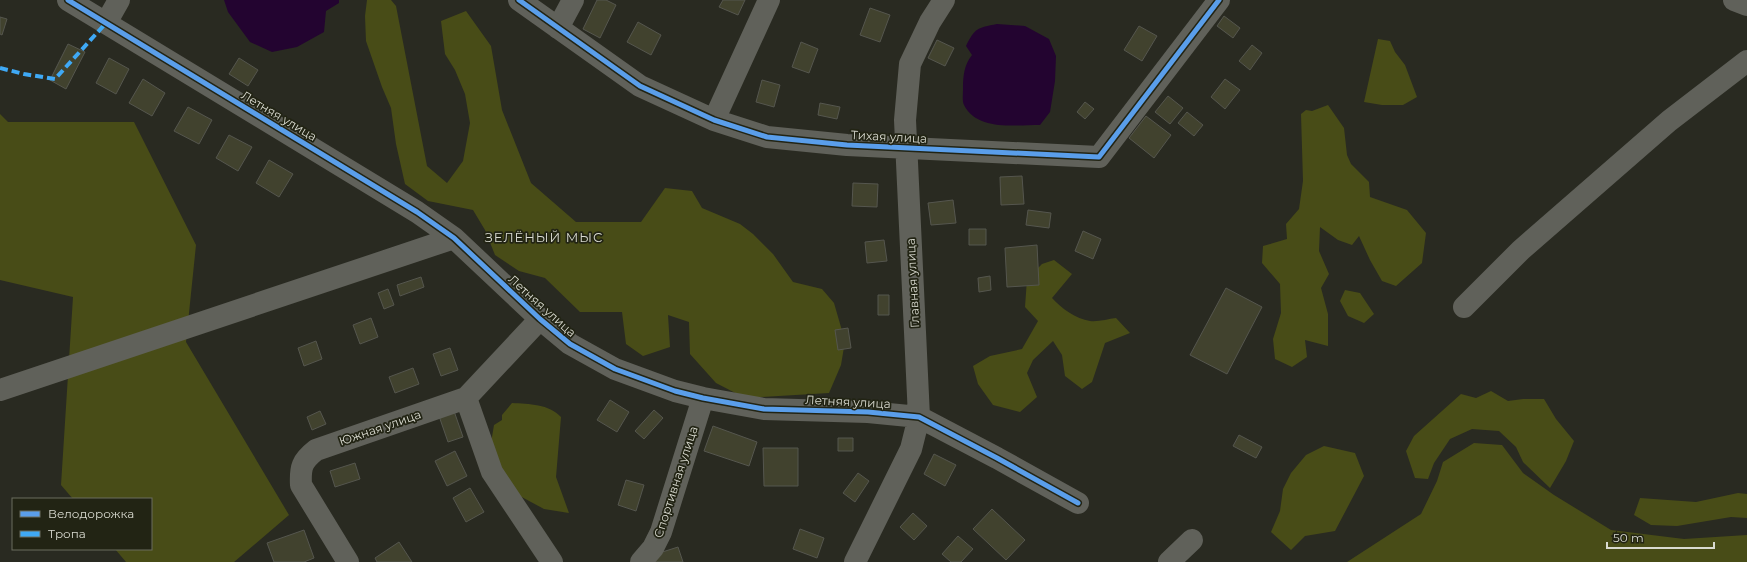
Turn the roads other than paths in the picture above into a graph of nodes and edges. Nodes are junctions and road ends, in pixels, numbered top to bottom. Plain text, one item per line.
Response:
1 (68, 0) edge
2 (119, 0) edge
3 (519, 0) edge
4 (573, 0) edge
5 (769, 0) edge
6 (944, 0) edge
7 (1219, 0) edge
8 (1734, 0) edge
9 (1747, 5) edge
10 (106, 23) junction
11 (558, 28) junction
12 (1747, 61) edge
13 (714, 120) junction
14 (906, 148) junction
15 (454, 238) junction
16 (1464, 307) dead end
17 (540, 319) junction
18 (0, 390) edge
19 (466, 398) junction
20 (703, 398) junction
21 (919, 417) junction
22 (1078, 503) dead end
23 (1192, 540) dead end
24 (348, 562) edge
25 (552, 562) edge
26 (641, 562) edge
27 (855, 562) edge
28 (1169, 562) edge

1 - 10 street, Летняя улица
2 - 10 street
3 - 11 street, Тихая улица
4 - 11 street
5 - 13 street
6 - 14 street, Главная улица
7 - 14 street, Тихая улица
8 - 9 street
10 - 15 street, Летняя улица
11 - 13 street, Тихая улица
12 - 16 street
13 - 14 street, Тихая улица
14 - 21 street, Главная улица
15 - 17 street, Летняя улица
15 - 18 street
17 - 19 street, Южная улица
17 - 20 street, Летняя улица
19 - 24 street, Южная улица
19 - 25 street
20 - 21 street, Летняя улица
20 - 26 street, Спортивная улица
21 - 22 street, Летняя улица
21 - 27 street, Главная улица
23 - 28 street

